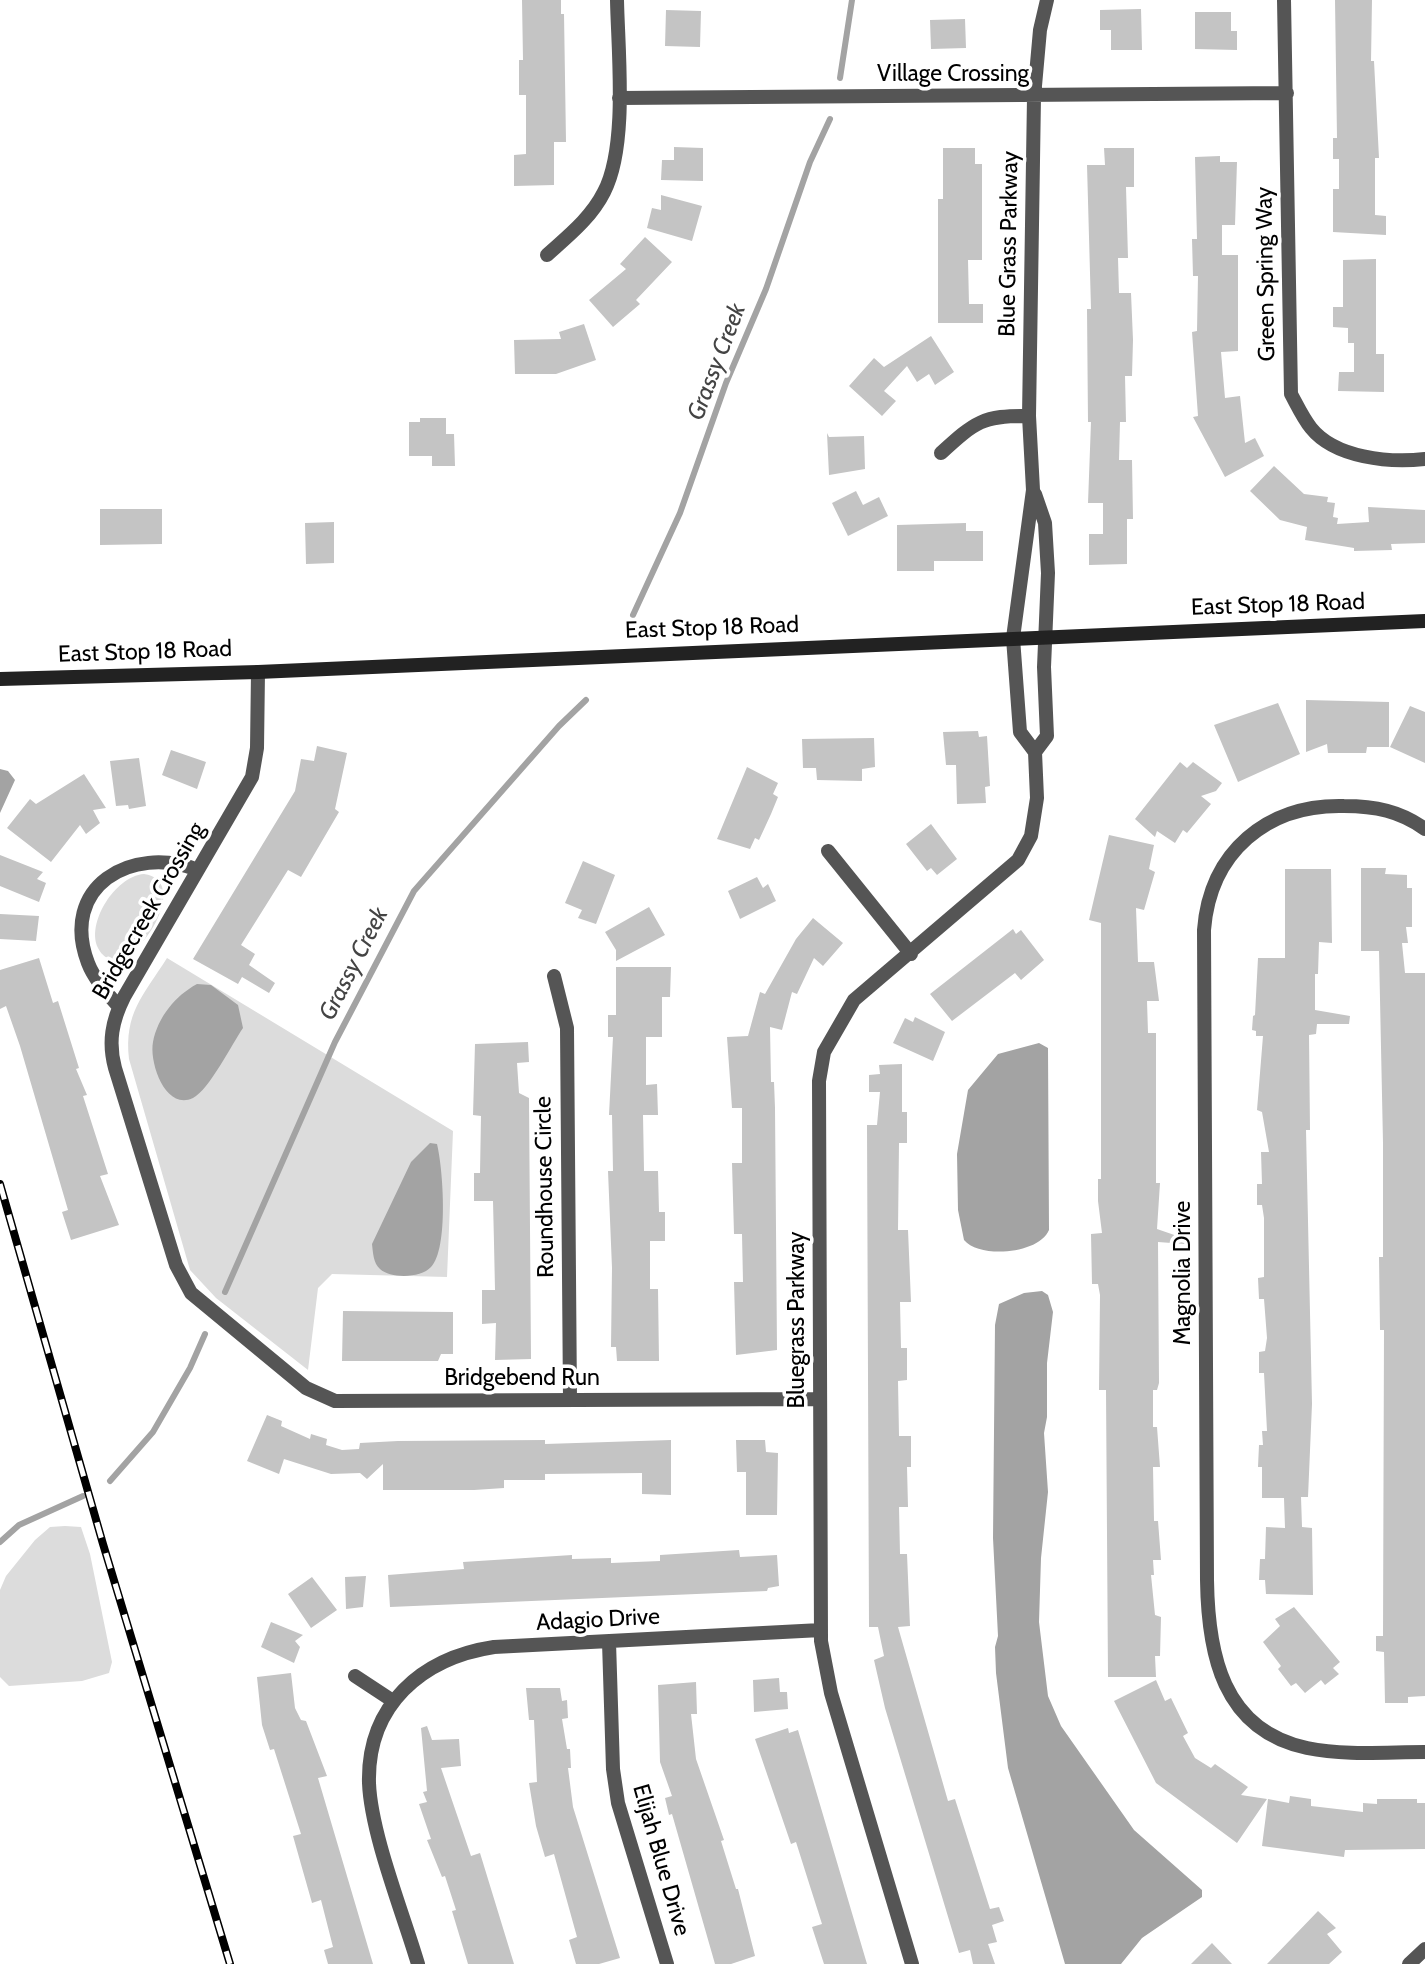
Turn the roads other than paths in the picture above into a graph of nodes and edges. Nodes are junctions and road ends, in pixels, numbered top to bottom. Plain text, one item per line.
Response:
1 (617, 0) edge
2 (1047, 0) edge
3 (1284, 0) edge
4 (1287, 93) junction
5 (1034, 97) junction
6 (619, 98) junction
7 (547, 255) dead end
8 (1029, 416) junction
9 (941, 453) dead end
10 (1421, 459) edge
11 (1033, 490) junction
12 (1425, 621) edge
13 (1048, 637) junction
14 (1013, 638) junction
15 (258, 672) junction
16 (0, 679) edge
17 (1035, 752) junction
18 (1425, 829) edge
19 (828, 851) dead end
20 (198, 870) junction
21 (911, 954) junction
22 (554, 976) dead end
23 (119, 1007) junction
24 (191, 1293) joint
25 (820, 1399) junction
26 (570, 1400) junction
27 (821, 1630) junction
28 (608, 1642) junction
29 (355, 1676) dead end
30 (393, 1701) junction
31 (1425, 1752) edge
32 (1425, 1949) edge
33 (418, 1964) edge
34 (667, 1964) edge
35 (912, 1964) edge
36 (1409, 1964) edge

1 - 6 street
2 - 5 street, Blue Grass Parkway
3 - 4 street, Green Spring Way
4 - 5 street, Village Crossing
4 - 10 street, Green Spring Way
5 - 6 street, Village Crossing
5 - 8 street, Blue Grass Parkway
6 - 7 street
8 - 9 street
8 - 11 street, Blue Grass Parkway
11 - 13 street, Blue Grass Parkway
11 - 14 street, Blue Grass Parkway
12 - 13 street, East Stop 18 Road
13 - 14 street, East Stop 18 Road
13 - 17 street, Bluegrass Parkway
14 - 15 street, East Stop 18 Road
14 - 17 street, Bluegrass Parkway
15 - 16 street, East Stop 18 Road
15 - 20 street, Bridgecreek Crossing
17 - 21 street, Bluegrass Parkway
18 - 31 street, Magnolia Drive
19 - 21 street
20 - 23 street, Bridgecreek Crossing
20 - 23 street
21 - 25 street, Bluegrass Parkway
22 - 26 street, Roundhouse Circle
23 - 24 street, Bridgecreek Crossing
24 - 26 street, Bridgebend Run
25 - 26 street, Bridgebend Run
25 - 27 street, Bluegrass Parkway
27 - 28 street, Adagio Drive
27 - 35 street, Bluegrass Parkway
28 - 30 street, Adagio Drive
28 - 34 street, Elijah Blue Drive
29 - 30 street
30 - 33 street, Adagio Drive
32 - 36 street

